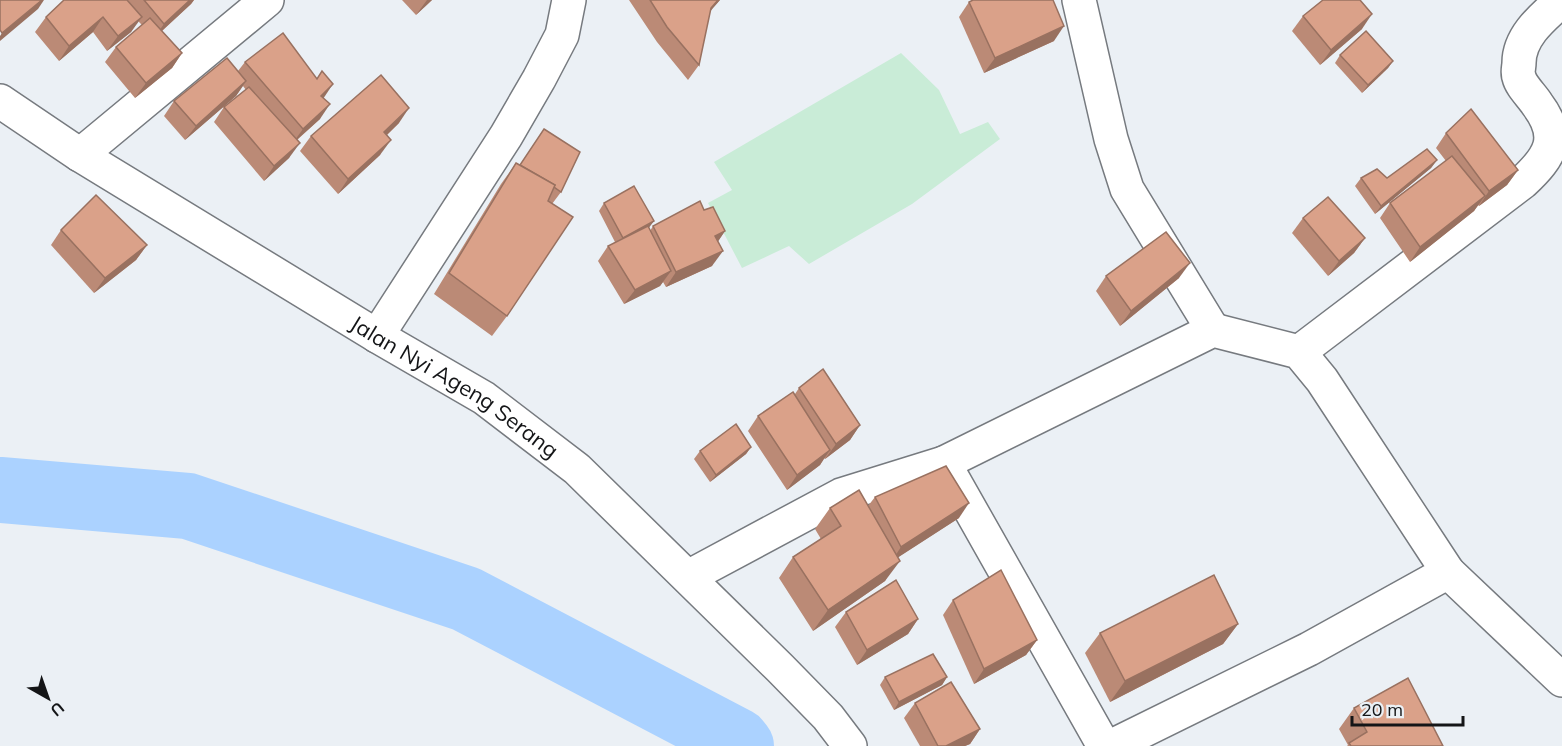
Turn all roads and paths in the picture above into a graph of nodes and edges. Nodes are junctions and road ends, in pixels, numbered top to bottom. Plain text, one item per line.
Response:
1 (267, 0) edge
2 (569, 0) edge
3 (1079, 0) edge
4 (1562, 0) edge
5 (0, 101) edge
6 (80, 154) junction
7 (1213, 330) junction
8 (377, 336) junction
9 (1299, 352) junction
10 (944, 463) junction
11 (1448, 572) junction
12 (688, 577) junction
13 (1562, 680) edge
14 (850, 746) edge
15 (1104, 746) edge
16 (1112, 746) edge

1 - 6 street
2 - 8 street
3 - 7 street
4 - 9 street
5 - 6 street, Jalan Nyi Ageng Serang
6 - 8 street, Jalan Nyi Ageng Serang
7 - 9 street
7 - 10 street
8 - 12 street, Jalan Nyi Ageng Serang
9 - 11 street
10 - 12 street
10 - 15 street
11 - 13 street
11 - 16 street
12 - 14 street, Jalan Nyi Ageng Serang

